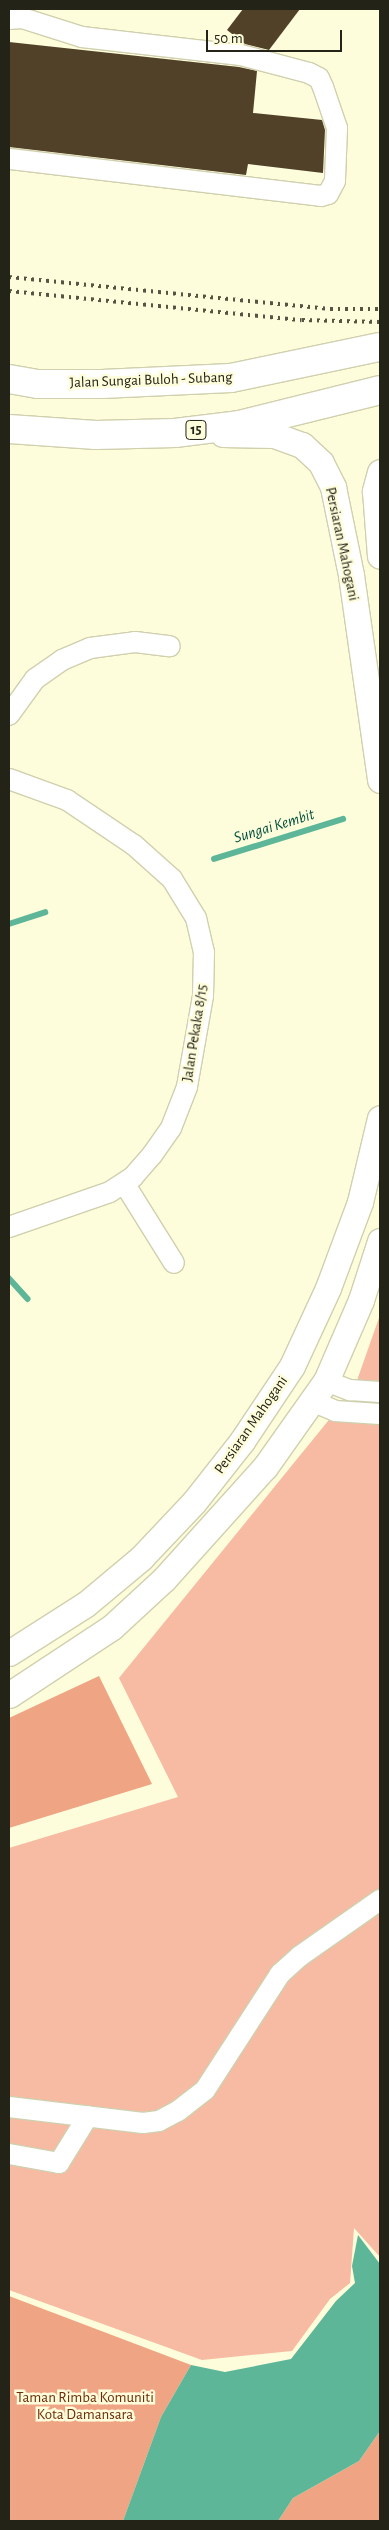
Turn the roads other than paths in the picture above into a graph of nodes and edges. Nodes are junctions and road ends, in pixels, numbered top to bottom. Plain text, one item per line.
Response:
1 (17, 15) edge
2 (9, 159) edge
3 (380, 347) edge
4 (9, 379) edge
5 (380, 390) edge
6 (9, 429) edge
7 (175, 433) junction
8 (380, 472) edge
9 (380, 556) edge
10 (170, 646) dead end
11 (9, 715) edge
12 (9, 778) edge
13 (380, 780) edge
14 (380, 1118) edge
15 (124, 1183) junction
16 (9, 1227) edge
17 (380, 1241) edge
18 (174, 1263) dead end
19 (319, 1391) junction
20 (380, 1392) edge
21 (380, 1414) edge
22 (9, 1654) edge
23 (9, 1695) edge
24 (380, 1900) edge
25 (9, 2107) edge
26 (88, 2116) junction
27 (9, 2154) edge

1 - 2 street
3 - 4 highway, Jalan Sungai Buloh - Subang
5 - 7 highway, 15
6 - 7 highway, 15
7 - 13 main road, Persiaran Mahogani
8 - 9 main road
10 - 11 street
12 - 15 street, Jalan Pekaka 8/15
14 - 22 main road, Persiaran Mahogani
15 - 16 street, Jalan Pekaka 8/15
15 - 18 street
17 - 19 main road, Persiaran Mahogani
19 - 20 street
19 - 21 street
19 - 23 main road, Persiaran Mahogani
24 - 26 street
25 - 26 street
26 - 27 street

